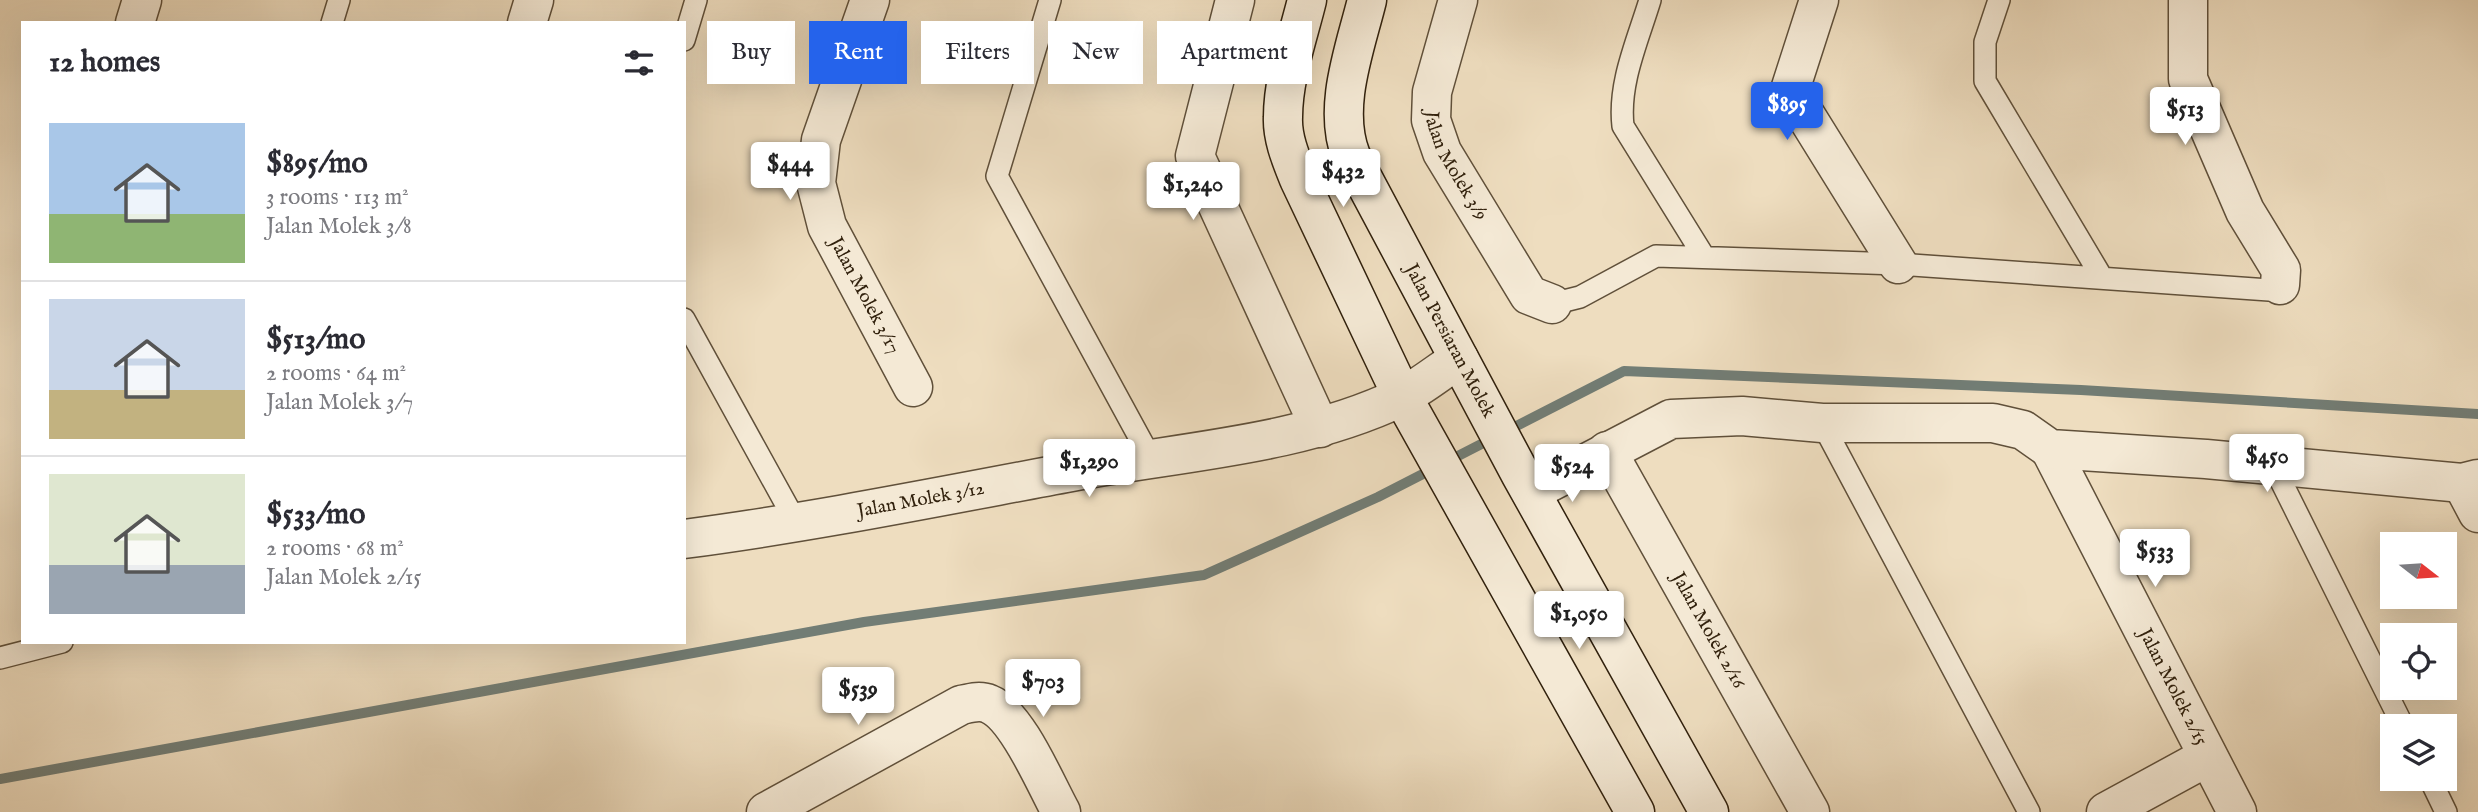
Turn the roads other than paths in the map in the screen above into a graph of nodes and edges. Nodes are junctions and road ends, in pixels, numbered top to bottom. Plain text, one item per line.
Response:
1 (142, 0) edge
2 (339, 0) edge
3 (534, 0) edge
4 (696, 0) edge
5 (870, 0) edge
6 (1050, 0) edge
7 (1234, 0) edge
8 (1307, 0) edge
9 (1367, 0) edge
10 (1458, 0) edge
11 (1650, 0) edge
12 (1819, 0) edge
13 (1999, 0) edge
14 (2188, 0) edge
15 (136, 21) edge
16 (333, 21) edge
17 (528, 21) edge
18 (686, 33) edge
19 (1703, 255) junction
20 (1898, 264) junction
21 (2101, 276) junction
22 (2280, 285) joint
23 (1552, 304) joint
24 (686, 323) edge
25 (1459, 359) junction
26 (913, 387) dead end
27 (1402, 396) junction
28 (1822, 423) junction
29 (1320, 428) junction
30 (2050, 449) junction
31 (1607, 451) junction
32 (1150, 457) junction
33 (2273, 465) junction
34 (1526, 484) junction
35 (2473, 492) edge
36 (797, 524) junction
37 (686, 539) edge
38 (54, 644) edge
39 (0, 658) edge
40 (2397, 714) edge
41 (2207, 757) junction
42 (2436, 791) edge
43 (805, 802) edge
44 (766, 812) edge
45 (1061, 812) edge
46 (1635, 812) edge
47 (1709, 812) edge
48 (1810, 812) edge
49 (2029, 812) edge
50 (2106, 812) edge
51 (2237, 812) edge
52 (2446, 812) edge

1 - 15 street
2 - 16 lane
3 - 17 street
4 - 18 lane
5 - 26 street, Jalan Molek 3/17
6 - 32 lane
7 - 29 street
8 - 27 street
9 - 25 street, Jalan Persiaran Molek
10 - 23 street, Jalan Molek 3/9
11 - 19 lane
12 - 20 street
13 - 21 lane
14 - 22 street
19 - 20 lane
19 - 23 lane
20 - 21 lane
21 - 22 lane
24 - 36 lane
25 - 27 street, Jalan Molek 3/12
25 - 34 street, Jalan Persiaran Molek
27 - 29 street, Jalan Molek 3/12
27 - 46 street
28 - 30 street
28 - 31 street
28 - 49 lane
29 - 32 street, Jalan Molek 3/12
30 - 33 street
30 - 41 street, Jalan Molek 2/15
31 - 34 street
31 - 48 street, Jalan Molek 2/16
32 - 36 street, Jalan Molek 3/12
33 - 35 street
33 - 40 lane
34 - 47 street, Jalan Persiaran Molek
36 - 37 street, Jalan Molek 3/12
38 - 39 lane
41 - 50 street
41 - 51 street, Jalan Molek 2/15
42 - 52 lane
43 - 44 street
43 - 45 street

